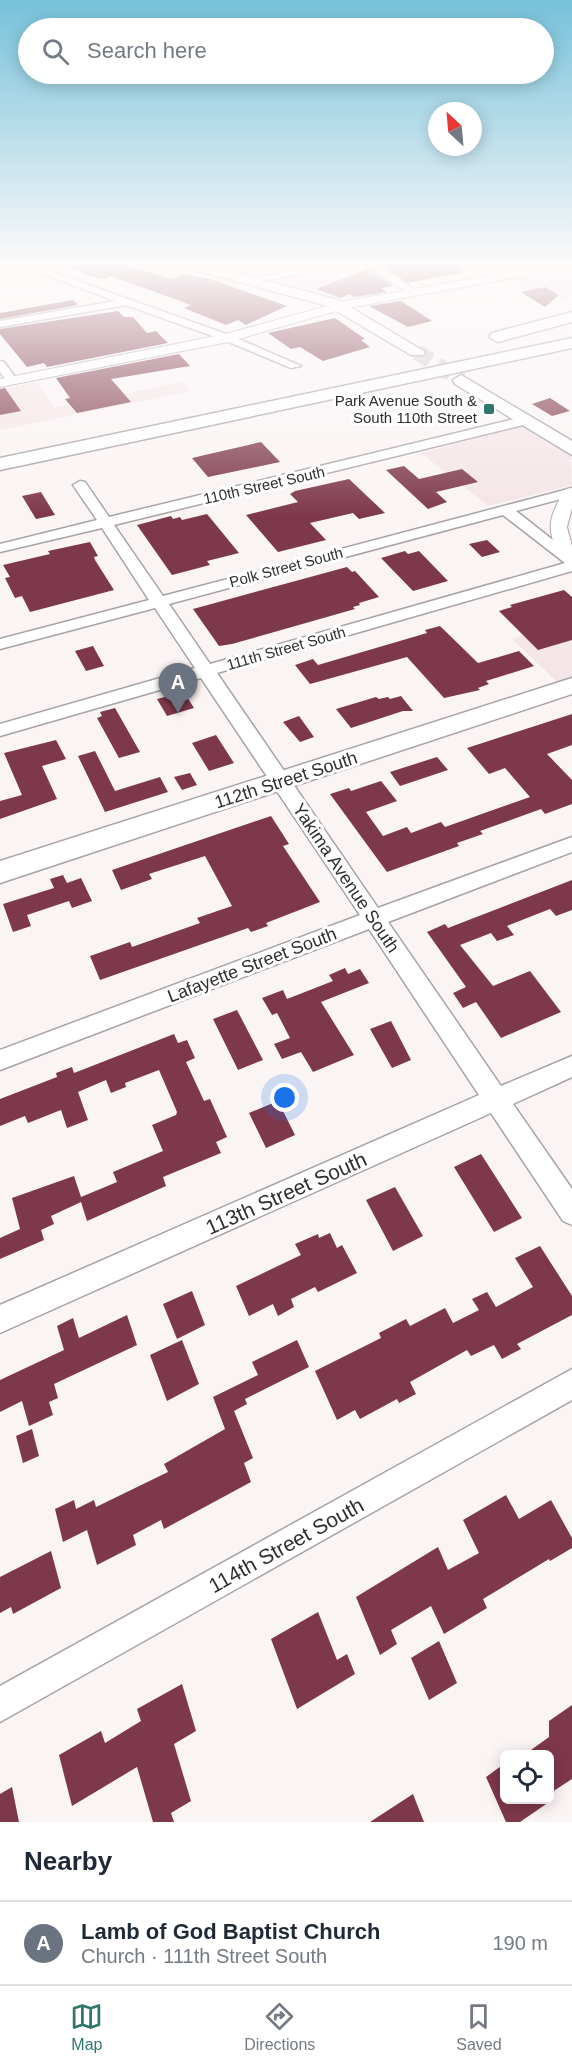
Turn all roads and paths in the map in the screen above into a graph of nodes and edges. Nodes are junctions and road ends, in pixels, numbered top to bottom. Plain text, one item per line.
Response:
1 (188, 346) edge
2 (247, 346) edge
3 (414, 346) edge
4 (512, 346) edge
5 (557, 346) edge
6 (425, 352) joint
7 (572, 354) edge
8 (397, 361) dead end
9 (0, 364) edge
10 (295, 366) dead end
11 (375, 366) dead end
12 (461, 380) tunnel mouth
13 (6, 382) edge
14 (527, 420) junction
15 (0, 449) edge
16 (572, 449) edge
17 (26, 451) junction
18 (0, 464) edge
19 (80, 485) dead end
20 (572, 492) edge
21 (506, 510) junction
22 (106, 523) junction
23 (0, 548) edge
24 (572, 562) edge
25 (160, 601) junction
26 (0, 644) edge
27 (206, 670) junction
28 (572, 686) edge
29 (0, 730) edge
30 (281, 782) junction
31 (572, 844) edge
32 (0, 872) edge
33 (374, 919) junction
34 (0, 1060) edge
35 (572, 1066) edge
36 (497, 1101) junction
37 (572, 1212) edge
38 (0, 1320) edge
39 (572, 1384) edge
40 (0, 1705) edge

1 - 13 street
2 - 10 street
3 - 6 main road
4 - 17 highway
5 - 17 highway
6 - 8 highway
7 - 17 highway
9 - 13 street
11 - 17 highway
12 - 14 main road
14 - 16 main road
14 - 22 street, 110th Street South
15 - 17 highway
17 - 18 highway
19 - 22 street, Yakima Avenue South
20 - 21 street, Polk Street South
20 - 24 street
21 - 24 street
21 - 25 street, Polk Street South
22 - 23 street, 110th Street South
22 - 25 street, Yakima Avenue South
24 - 27 street, 111th Street South
25 - 26 street, Polk Street South
25 - 27 street, Yakima Avenue South
27 - 29 street, 111th Street South
27 - 30 street, Yakima Avenue South
28 - 30 main road, 112th Street South
30 - 32 main road, 112th Street South
30 - 33 street, Yakima Avenue South
31 - 33 street, Lafayette Street South
33 - 34 street, Lafayette Street South
33 - 36 street, Yakima Avenue South
35 - 36 street, 113th Street South
36 - 37 street, Yakima Avenue South
36 - 38 street, 113th Street South
39 - 40 street, 114th Street South

